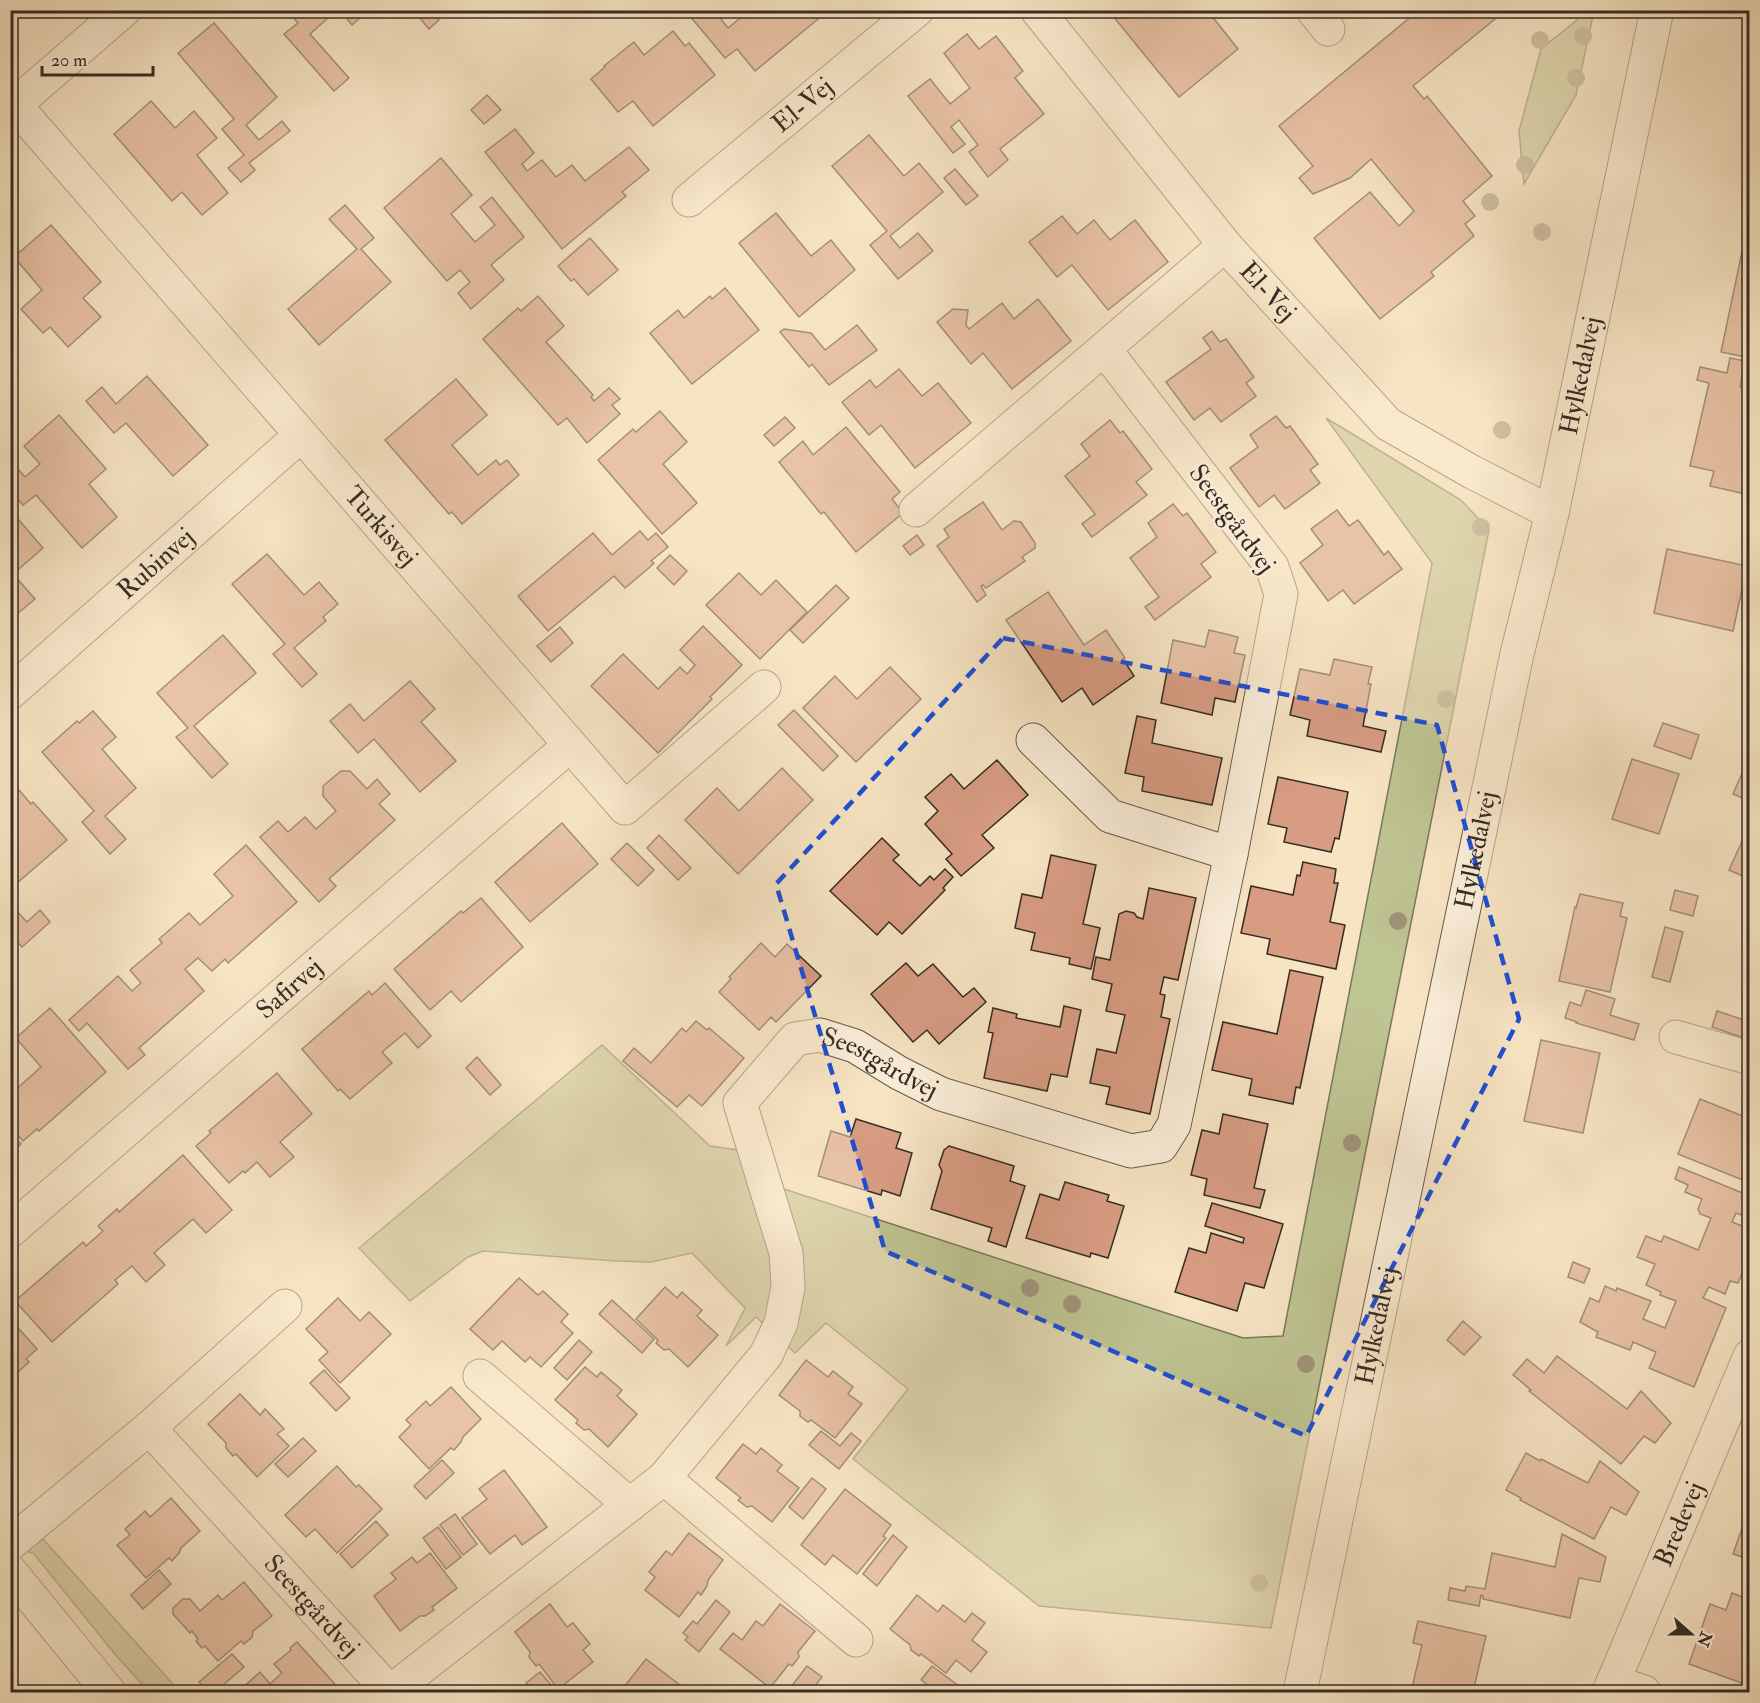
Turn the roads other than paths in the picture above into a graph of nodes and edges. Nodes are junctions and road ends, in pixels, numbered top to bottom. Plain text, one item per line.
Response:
1 (124, 10) edge
2 (917, 10) edge
3 (1037, 10) edge
4 (1657, 10) edge
5 (13, 107) edge
6 (689, 200) dead end
7 (1225, 245) junction
8 (1105, 350) junction
9 (301, 435) junction
10 (916, 510) dead end
11 (1552, 513) junction
12 (764, 687) dead end
13 (10, 693) edge
14 (1033, 740) dead end
15 (569, 746) junction
16 (1231, 854) junction
17 (1676, 1037) dead end
18 (1749, 1058) edge
19 (10, 1231) edge
20 (285, 1306) dead end
21 (1749, 1356) edge
22 (480, 1376) dead end
23 (149, 1428) junction
24 (664, 1478) junction
25 (630, 1505) junction
26 (10, 1544) edge
27 (10, 1571) edge
28 (856, 1640) dead end
29 (1611, 1687) edge
30 (109, 1692) edge
31 (1300, 1692) edge
32 (1644, 1692) edge

1 - 5 street
2 - 6 street, El-Vej
3 - 7 street, El-Vej
4 - 11 street, Hylkedalvej
5 - 9 street, Turkisvej
7 - 8 street
7 - 11 street, El-Vej
8 - 10 street
8 - 16 street, Seestgårdvej
9 - 13 street, Rubinvej
9 - 15 street, Turkisvej
11 - 31 street, Hylkedalvej
12 - 15 street, Turkisvej
14 - 16 street
15 - 19 street, Safirvej
16 - 24 street, Seestgårdvej
17 - 18 street
20 - 23 street
21 - 29 street, Bredevej
22 - 25 street
23 - 25 street, Seestgårdvej
23 - 26 street
24 - 25 street, Seestgårdvej
24 - 28 street
27 - 30 street
29 - 32 street

